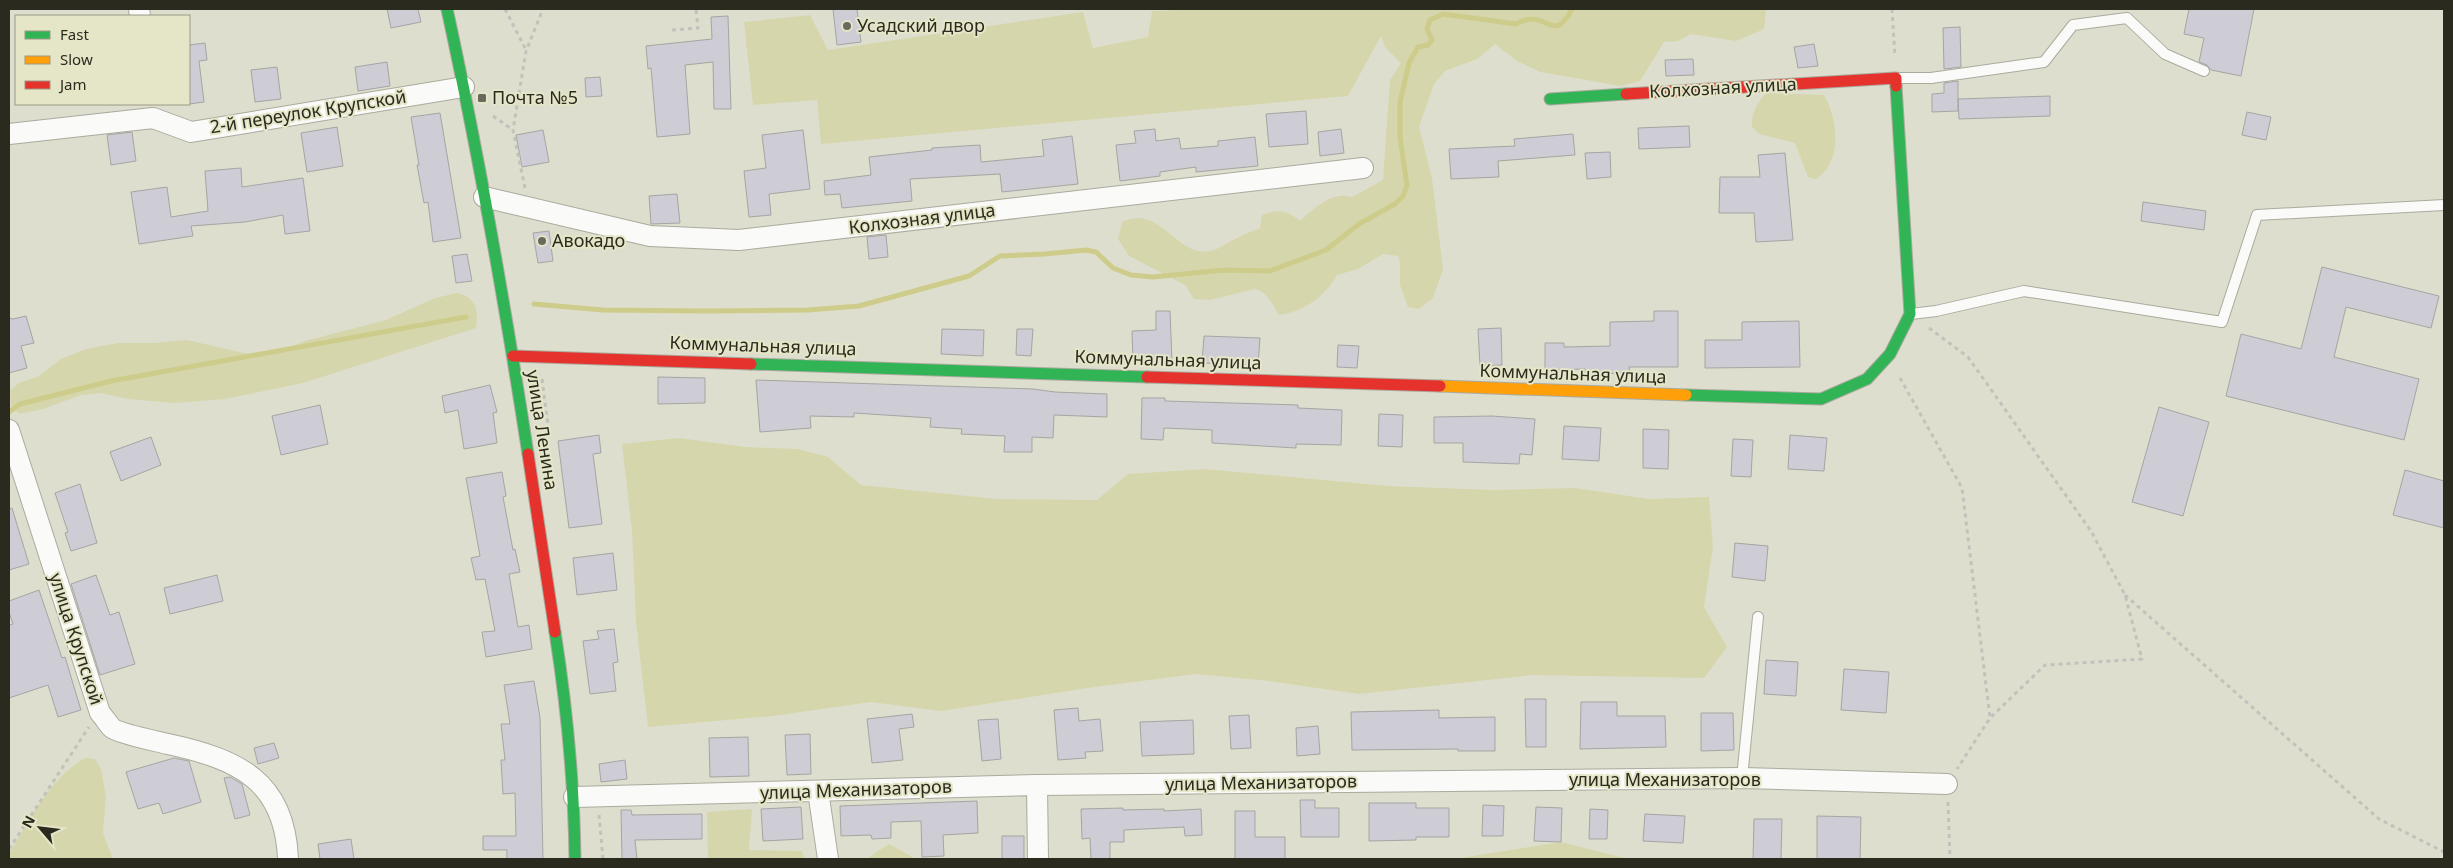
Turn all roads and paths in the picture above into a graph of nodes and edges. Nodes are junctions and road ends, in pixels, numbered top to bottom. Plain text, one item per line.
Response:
1 (447, 9) edge
2 (505, 9) edge
3 (543, 9) edge
4 (696, 9) edge
5 (1892, 9) edge
6 (672, 30) dead end
7 (526, 51) junction
8 (2204, 71) dead end
9 (1896, 78) junction
10 (464, 87) junction
11 (1550, 99) dead end
12 (152, 111) edge
13 (9, 134) edge
14 (1363, 168) dead end
15 (484, 197) junction
16 (2444, 205) edge
17 (529, 208) junction
18 (1910, 314) junction
19 (513, 356) junction
20 (1889, 358) junction
21 (9, 430) edge
22 (2125, 595) junction
23 (1758, 617) dead end
24 (100, 713) junction
25 (1990, 718) junction
26 (1742, 778) junction
27 (1947, 784) junction
28 (1037, 785) junction
29 (818, 791) junction
30 (574, 797) junction
31 (9, 849) edge
32 (2444, 852) edge
33 (288, 859) edge
34 (575, 859) edge
35 (828, 859) edge
36 (1038, 859) edge
37 (1950, 859) edge

1 - 10 street, улица Ленина
2 - 7 path
3 - 7 path
4 - 6 path
5 - 9 path
7 - 17 path
8 - 9 lane
9 - 11 street, Колхозная улица
9 - 18 street
10 - 12 street, 2-й переулок Крупской
10 - 15 street, улица Ленина
12 - 13 street, 2-й переулок Крупской
14 - 17 street, Колхозная улица
15 - 17 street, Колхозная улица
15 - 19 street, улица Ленина
16 - 18 lane
18 - 20 street
18 - 22 path
19 - 20 street, Коммунальная улица
19 - 30 street, улица Ленина
20 - 25 path
21 - 24 street, улица Крупской
22 - 25 path
22 - 32 path
23 - 26 lane
24 - 31 path
24 - 33 street, улица Крупской
25 - 27 path
26 - 27 street, улица Механизаторов
26 - 28 street, улица Механизаторов
27 - 37 path
28 - 29 street, улица Механизаторов
28 - 36 street
29 - 30 street, улица Механизаторов
29 - 35 street
30 - 34 street, улица Ленина

